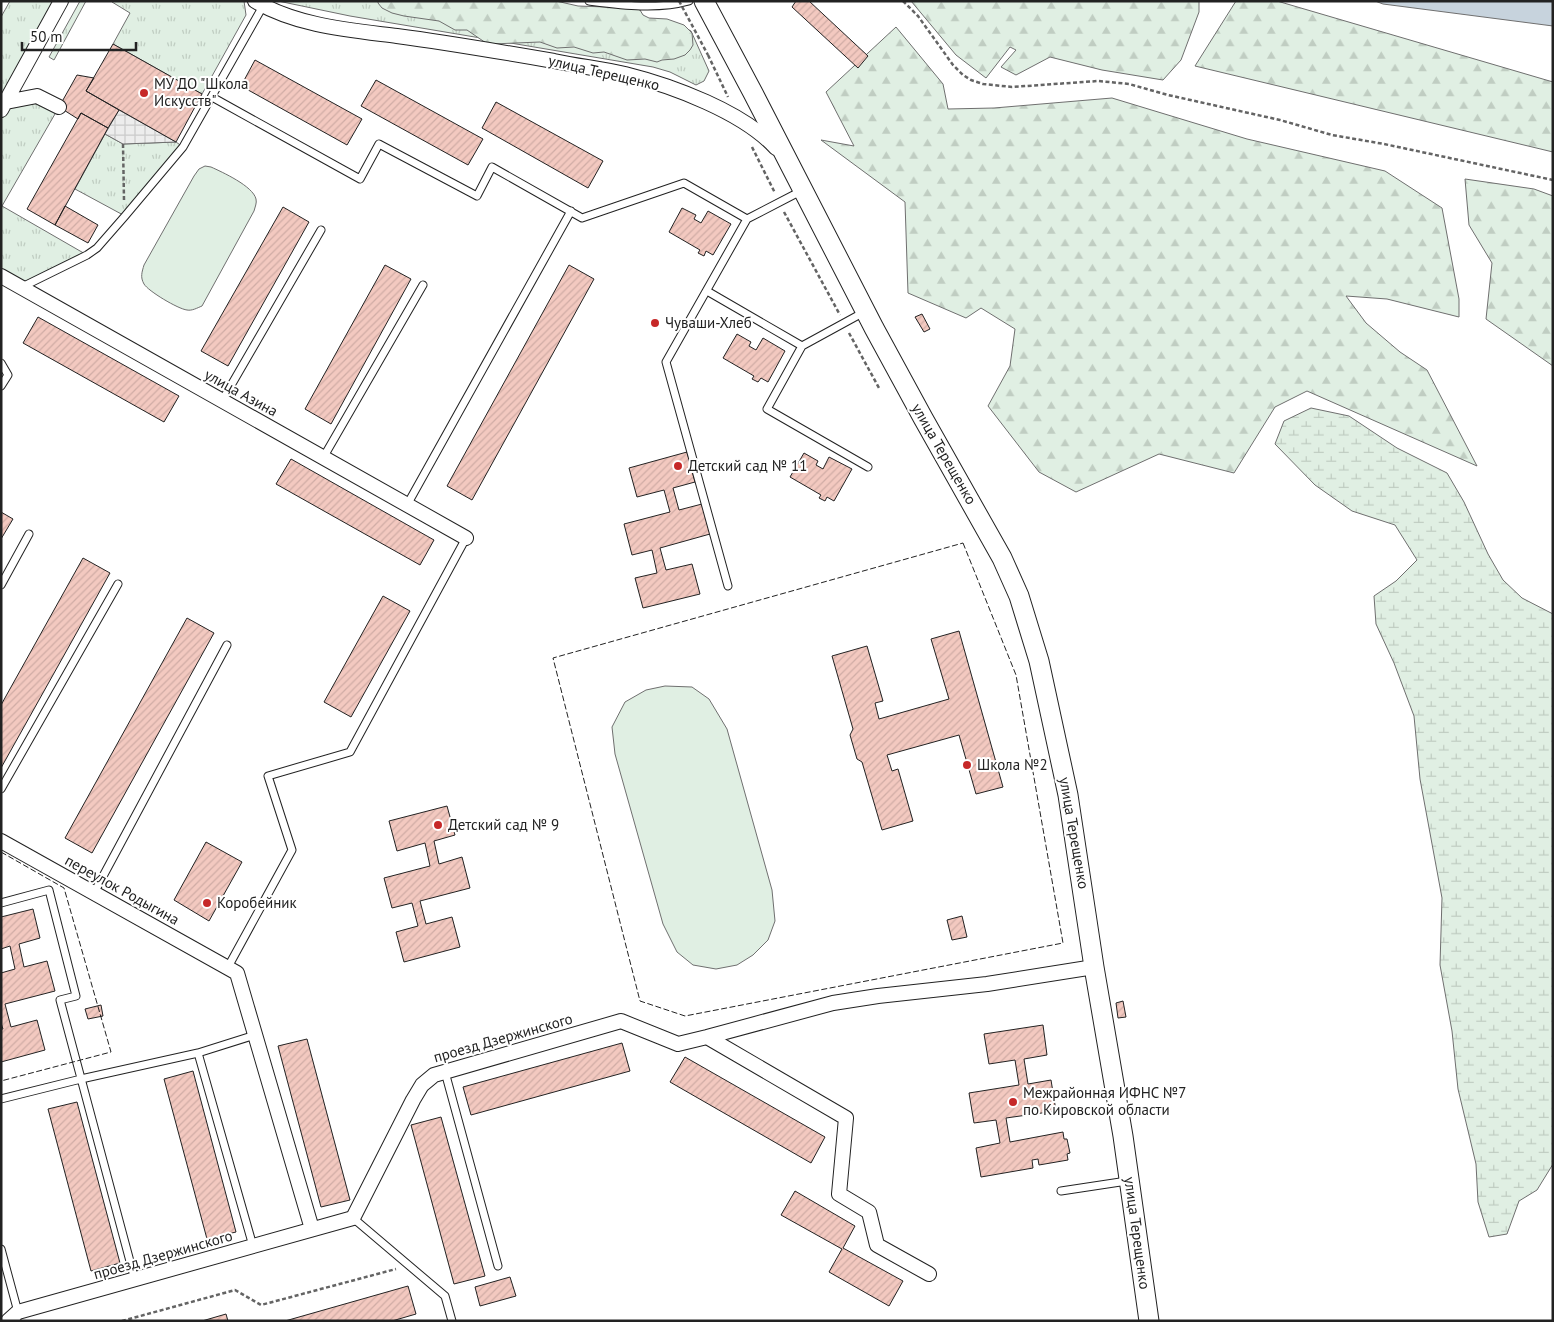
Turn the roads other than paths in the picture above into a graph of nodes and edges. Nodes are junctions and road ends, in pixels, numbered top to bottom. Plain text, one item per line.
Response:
1 (61, 1) edge
2 (589, 1) edge
3 (689, 1) edge
4 (704, 1) edge
5 (259, 4) edge
6 (212, 96) junction
7 (3, 105) edge
8 (59, 107) dead end
9 (788, 161) junction
10 (803, 190) junction
11 (571, 211) junction
12 (747, 219) junction
13 (321, 230) dead end
14 (1, 276) edge
15 (423, 285) dead end
16 (21, 287) junction
17 (707, 291) junction
18 (866, 311) junction
19 (802, 346) junction
20 (1, 363) edge
21 (1, 386) edge
22 (222, 401) junction
23 (324, 458) junction
24 (868, 467) dead end
25 (407, 505) junction
26 (29, 534) dead end
27 (466, 538) joint
28 (118, 584) dead end
29 (1, 585) edge
30 (728, 586) dead end
31 (227, 645) dead end
32 (1, 789) edge
33 (1, 841) edge
34 (94, 893) junction
35 (1, 903) edge
36 (228, 967) junction
37 (1094, 967) junction
38 (256, 1035) junction
39 (707, 1038) junction
40 (198, 1053) junction
41 (445, 1072) junction
42 (81, 1079) junction
43 (1, 1099) edge
44 (1130, 1181) junction
45 (1061, 1191) dead end
46 (353, 1218) junction
47 (312, 1229) junction
48 (253, 1246) junction
49 (1, 1249) edge
50 (498, 1266) dead end
51 (929, 1274) dead end
52 (135, 1280) junction
53 (13, 1316) edge
54 (452, 1321) edge
55 (1149, 1321) edge

1 - 7 street
2 - 3 lane
4 - 9 street
5 - 6 lane
5 - 9 street, улица Терещенко
6 - 11 lane
6 - 16 lane
7 - 8 street
9 - 10 street, улица Терещенко
10 - 12 lane
10 - 18 street, улица Терещенко
11 - 12 lane
11 - 25 lane
12 - 17 lane
13 - 22 lane
14 - 16 street, улица Азина
15 - 23 lane
16 - 22 street, улица Азина
17 - 19 lane
17 - 30 lane
18 - 19 lane
18 - 37 street, улица Терещенко
19 - 24 lane
20 - 21 lane
22 - 23 street, улица Азина
23 - 25 street, улица Азина
25 - 27 street, улица Азина
26 - 29 lane
27 - 36 lane
28 - 32 lane
31 - 34 lane
33 - 34 street, переулок Родыгина
34 - 36 street, переулок Родыгина
35 - 42 lane
36 - 38 street
37 - 39 street, проезд Дзержинского
37 - 44 street, улица Терещенко
38 - 40 lane
38 - 47 street
39 - 41 street, проезд Дзержинского
39 - 51 street
40 - 42 lane
40 - 48 lane
41 - 46 street, проезд Дзержинского
41 - 50 lane
42 - 43 lane
42 - 52 lane
44 - 45 lane
44 - 55 street, улица Терещенко
46 - 47 street, проезд Дзержинского
46 - 54 lane
47 - 48 street, проезд Дзержинского
48 - 52 street, проезд Дзержинского
49 - 53 lane
52 - 53 street, проезд Дзержинского

